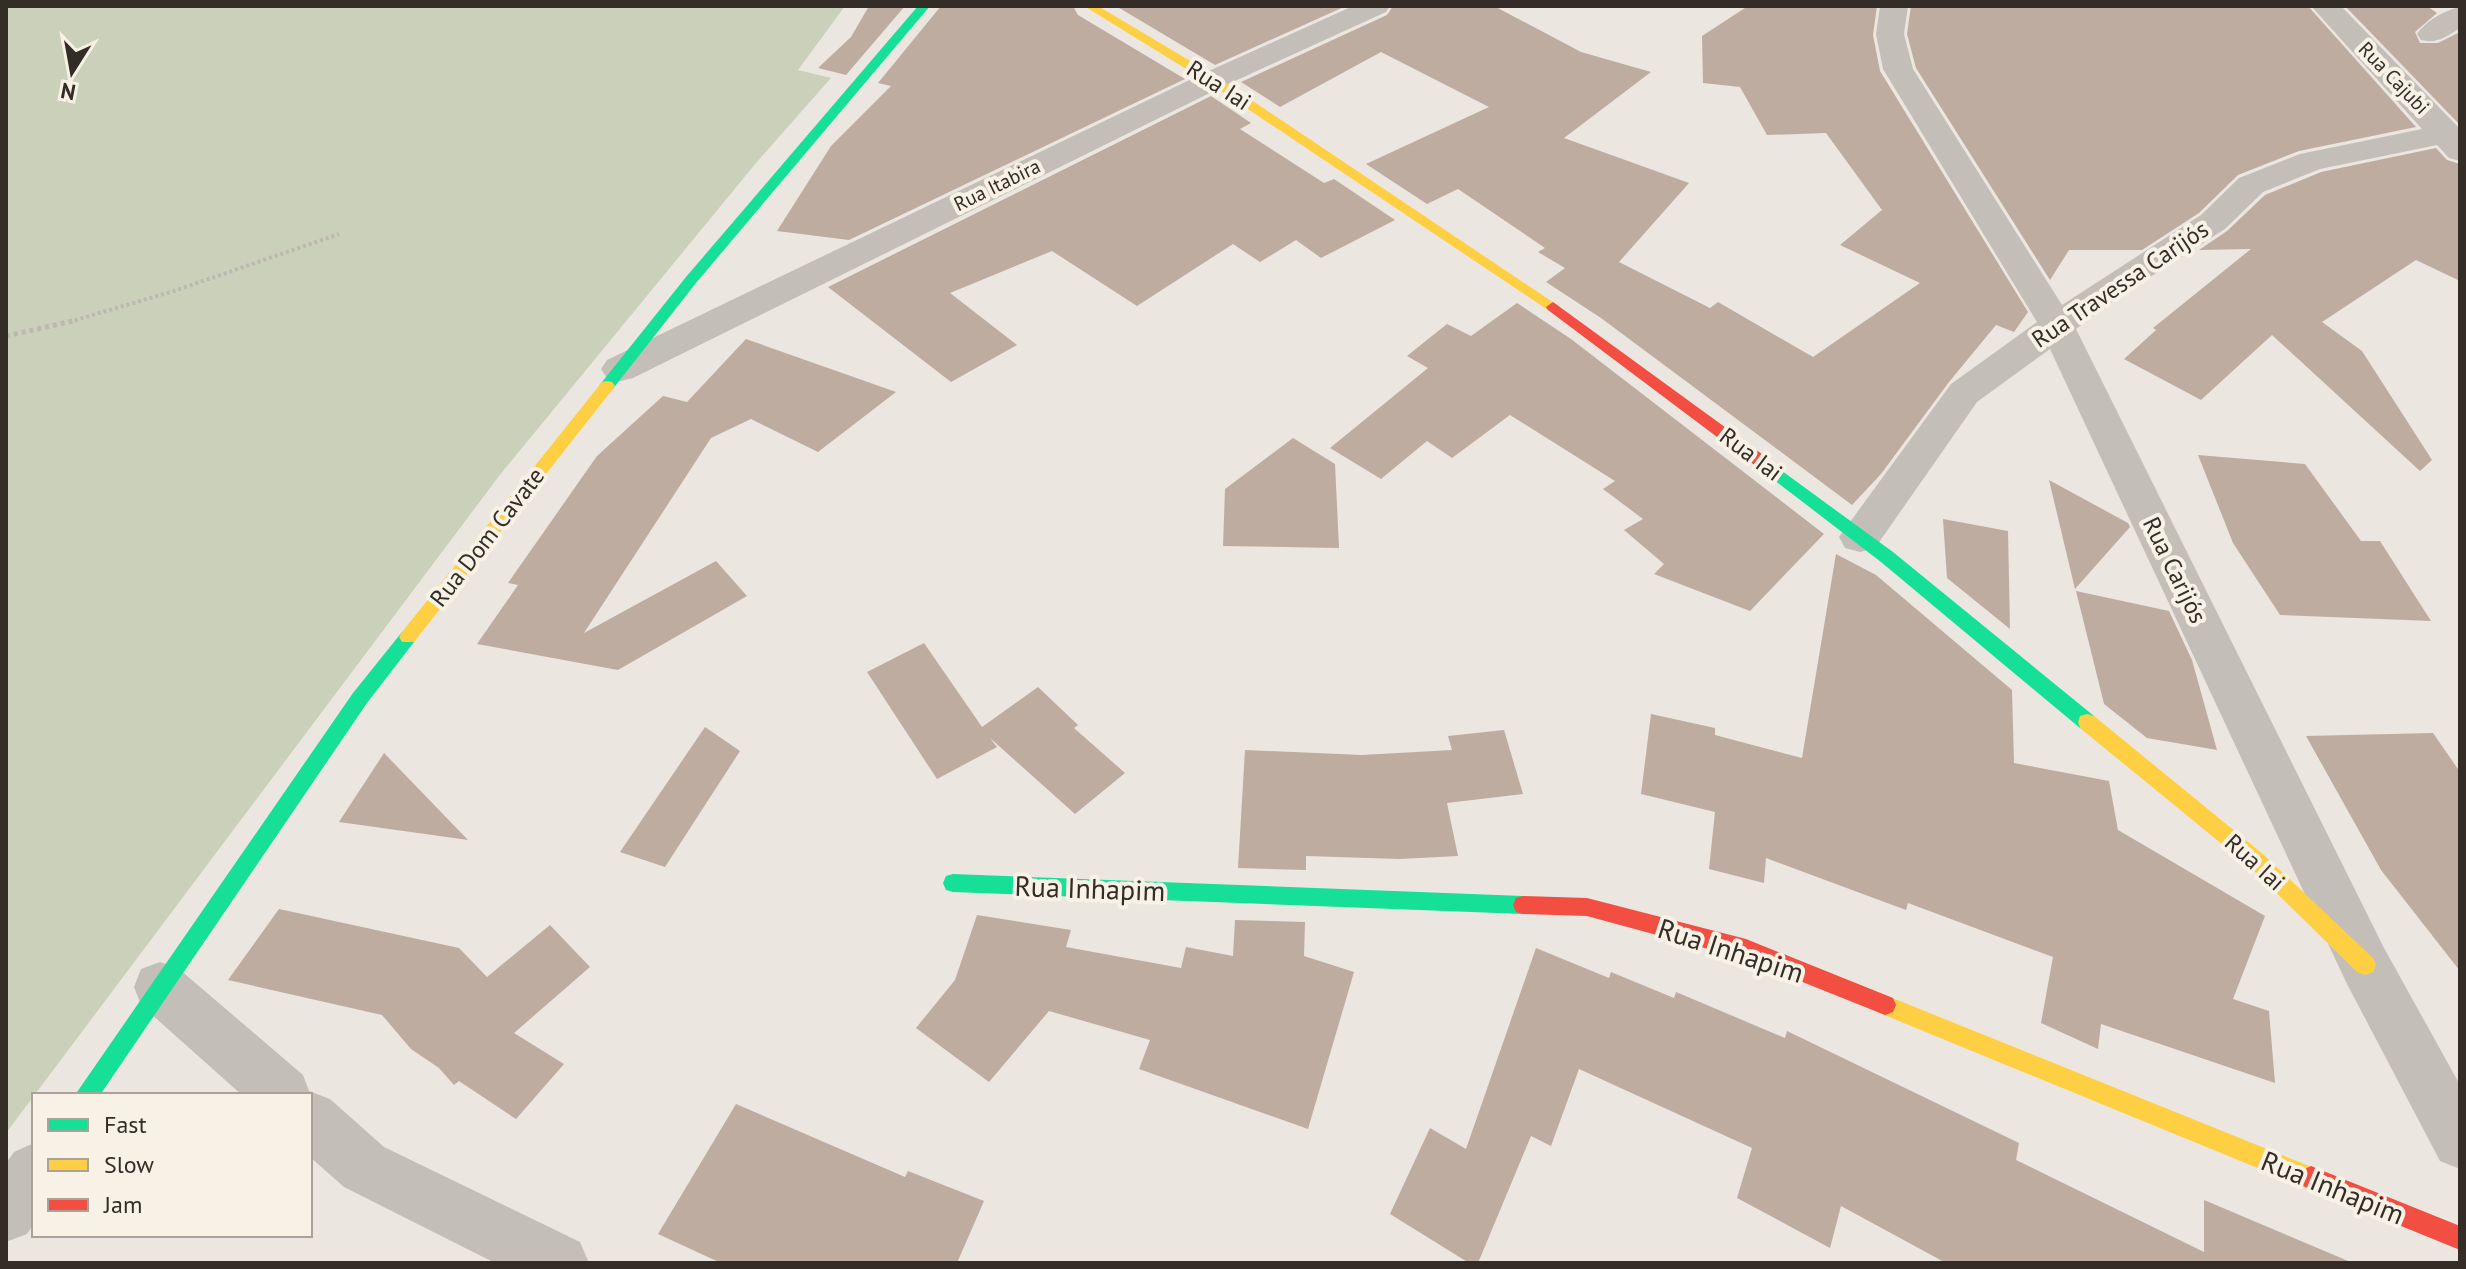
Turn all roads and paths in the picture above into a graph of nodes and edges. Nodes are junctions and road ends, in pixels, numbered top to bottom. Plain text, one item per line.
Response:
1 (924, 6) edge
2 (1090, 6) edge
3 (1376, 6) edge
4 (1894, 6) edge
5 (2325, 6) edge
6 (2460, 15) edge
7 (2431, 34) dead end
8 (1213, 80) junction
9 (2454, 142) edge
10 (339, 234) dead end
11 (2057, 326) junction
12 (6, 336) edge
13 (620, 369) junction
14 (1860, 537) junction
15 (953, 883) dead end
16 (2365, 965) junction
17 (160, 987) junction
18 (87, 1093) edge
19 (281, 1093) edge
20 (312, 1121) edge
21 (2460, 1141) edge
22 (32, 1175) edge
23 (6, 1213) edge
24 (2460, 1238) edge
25 (559, 1263) edge

1 - 13 street, Rua Dom Cavate
2 - 8 street, Rua Iai
3 - 8 street, Rua Itabira
4 - 11 street, Rua Carijós
5 - 9 street, Rua Cajubi
6 - 7 street
8 - 13 street, Rua Itabira
8 - 14 street, Rua Iai
9 - 11 street, Rua Travessa Carijós
10 - 12 path
11 - 14 street, Rua Travessa Carijós
11 - 16 street, Rua Carijós
13 - 17 street, Rua Dom Cavate
14 - 16 street, Rua Iai
15 - 24 street, Rua Inhapim
16 - 21 street, Rua Carijós
17 - 18 street, Rua Dom Cavate
17 - 19 street
20 - 25 street
22 - 23 street

